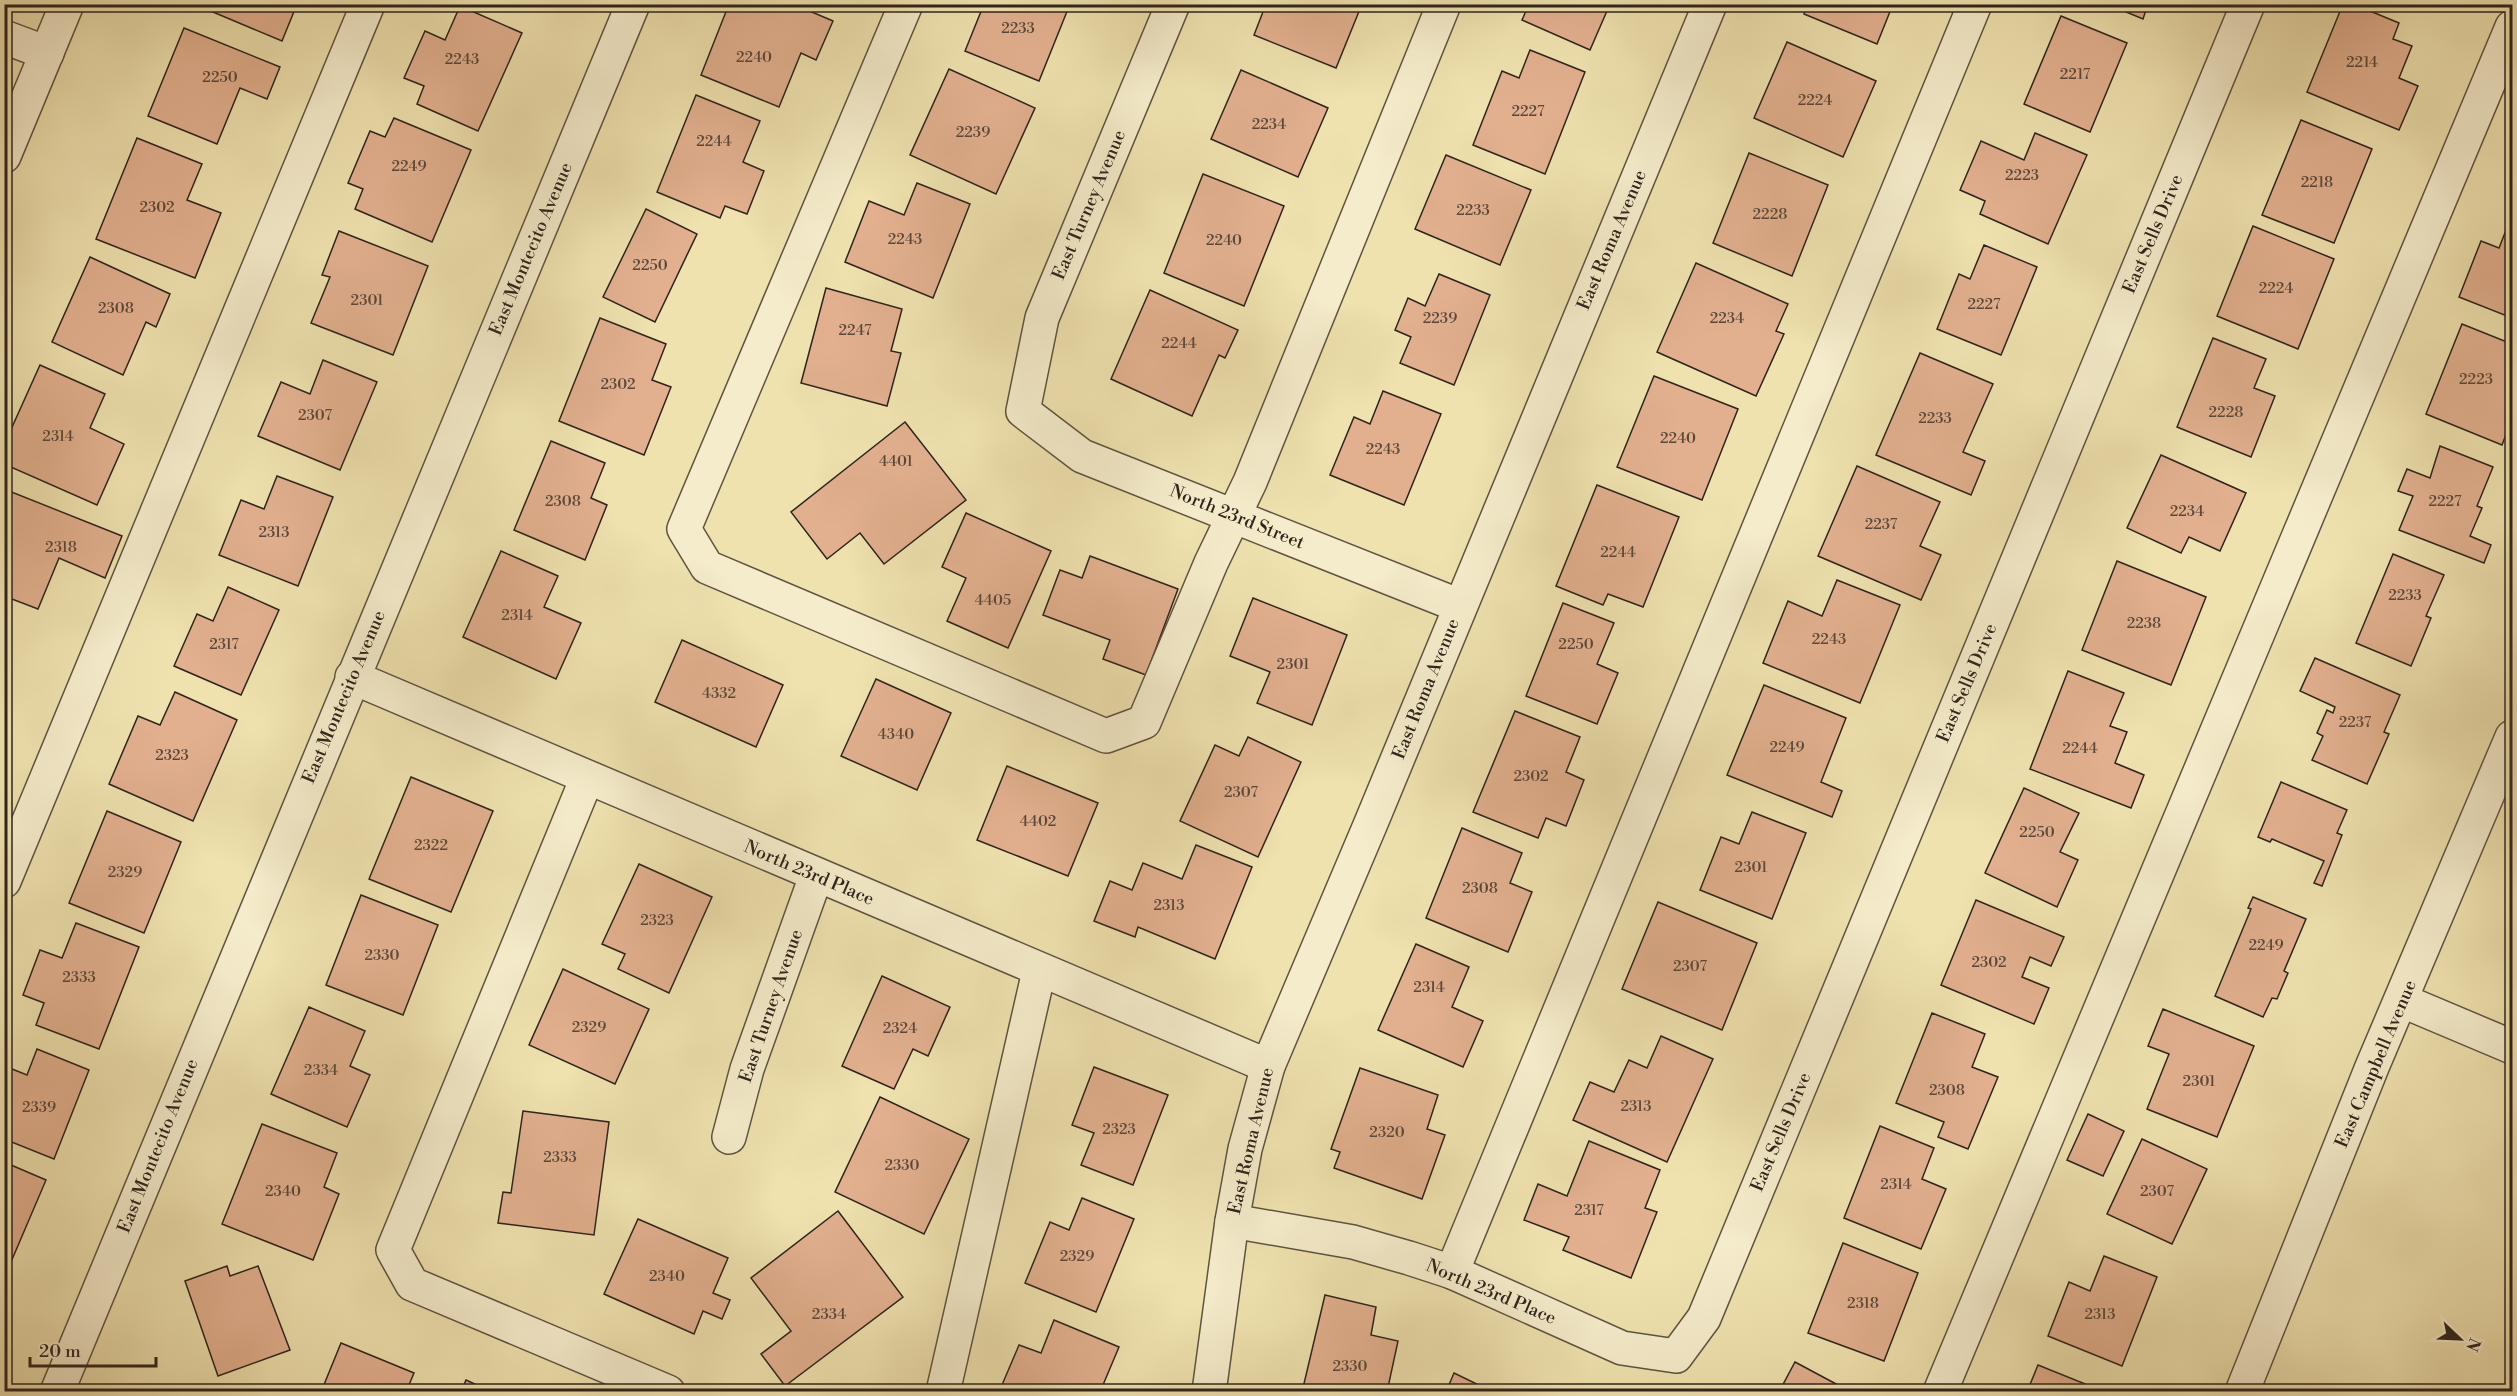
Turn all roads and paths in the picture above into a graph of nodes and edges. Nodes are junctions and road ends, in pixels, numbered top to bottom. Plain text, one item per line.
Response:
1 (67, 4) edge
2 (369, 4) edge
3 (633, 4) edge
4 (906, 4) edge
5 (1173, 4) edge
6 (1444, 4) edge
7 (1710, 4) edge
8 (1975, 4) edge
9 (2248, 4) edge
10 (2512, 27) edge
11 (4, 37) edge
12 (47, 53) junction
13 (4, 156) edge
14 (1023, 411) joint
15 (1235, 516) junction
16 (1460, 606) junction
17 (352, 677) junction
18 (2512, 737) edge
19 (587, 778) junction
20 (2502, 791) edge
21 (816, 876) junction
22 (4, 881) edge
23 (1039, 971) junction
24 (2403, 1001) junction
25 (2512, 1047) edge
26 (1268, 1066) junction
27 (729, 1137) dead end
28 (1232, 1221) junction
29 (1452, 1272) junction
30 (1676, 1356) joint
31 (57, 1392) edge
32 (668, 1392) edge
33 (943, 1392) edge
34 (1209, 1392) edge
35 (1940, 1392) edge
36 (2241, 1392) edge

1 - 12 street
2 - 22 street
3 - 17 street, East Montecito Avenue
4 - 15 street
5 - 14 street, East Turney Avenue
6 - 15 street
7 - 16 street, East Roma Avenue
8 - 29 street
9 - 30 street, East Sells Drive
10 - 35 street
11 - 12 street
12 - 13 street
14 - 15 street, North 23rd Street
15 - 16 street, North 23rd Street
16 - 26 street, East Roma Avenue
17 - 19 street, North 23rd Place
17 - 31 street, East Montecito Avenue
18 - 20 street, East Campbell Avenue
19 - 21 street, North 23rd Place
19 - 32 street
20 - 24 street, East Campbell Avenue
21 - 23 street, North 23rd Place
21 - 27 street, East Turney Avenue
23 - 26 street, North 23rd Place
23 - 33 street
24 - 25 street
24 - 36 street, East Campbell Avenue
26 - 28 street, East Roma Avenue
28 - 29 street, North 23rd Place
28 - 34 street, East Roma Avenue
29 - 30 street, North 23rd Place

